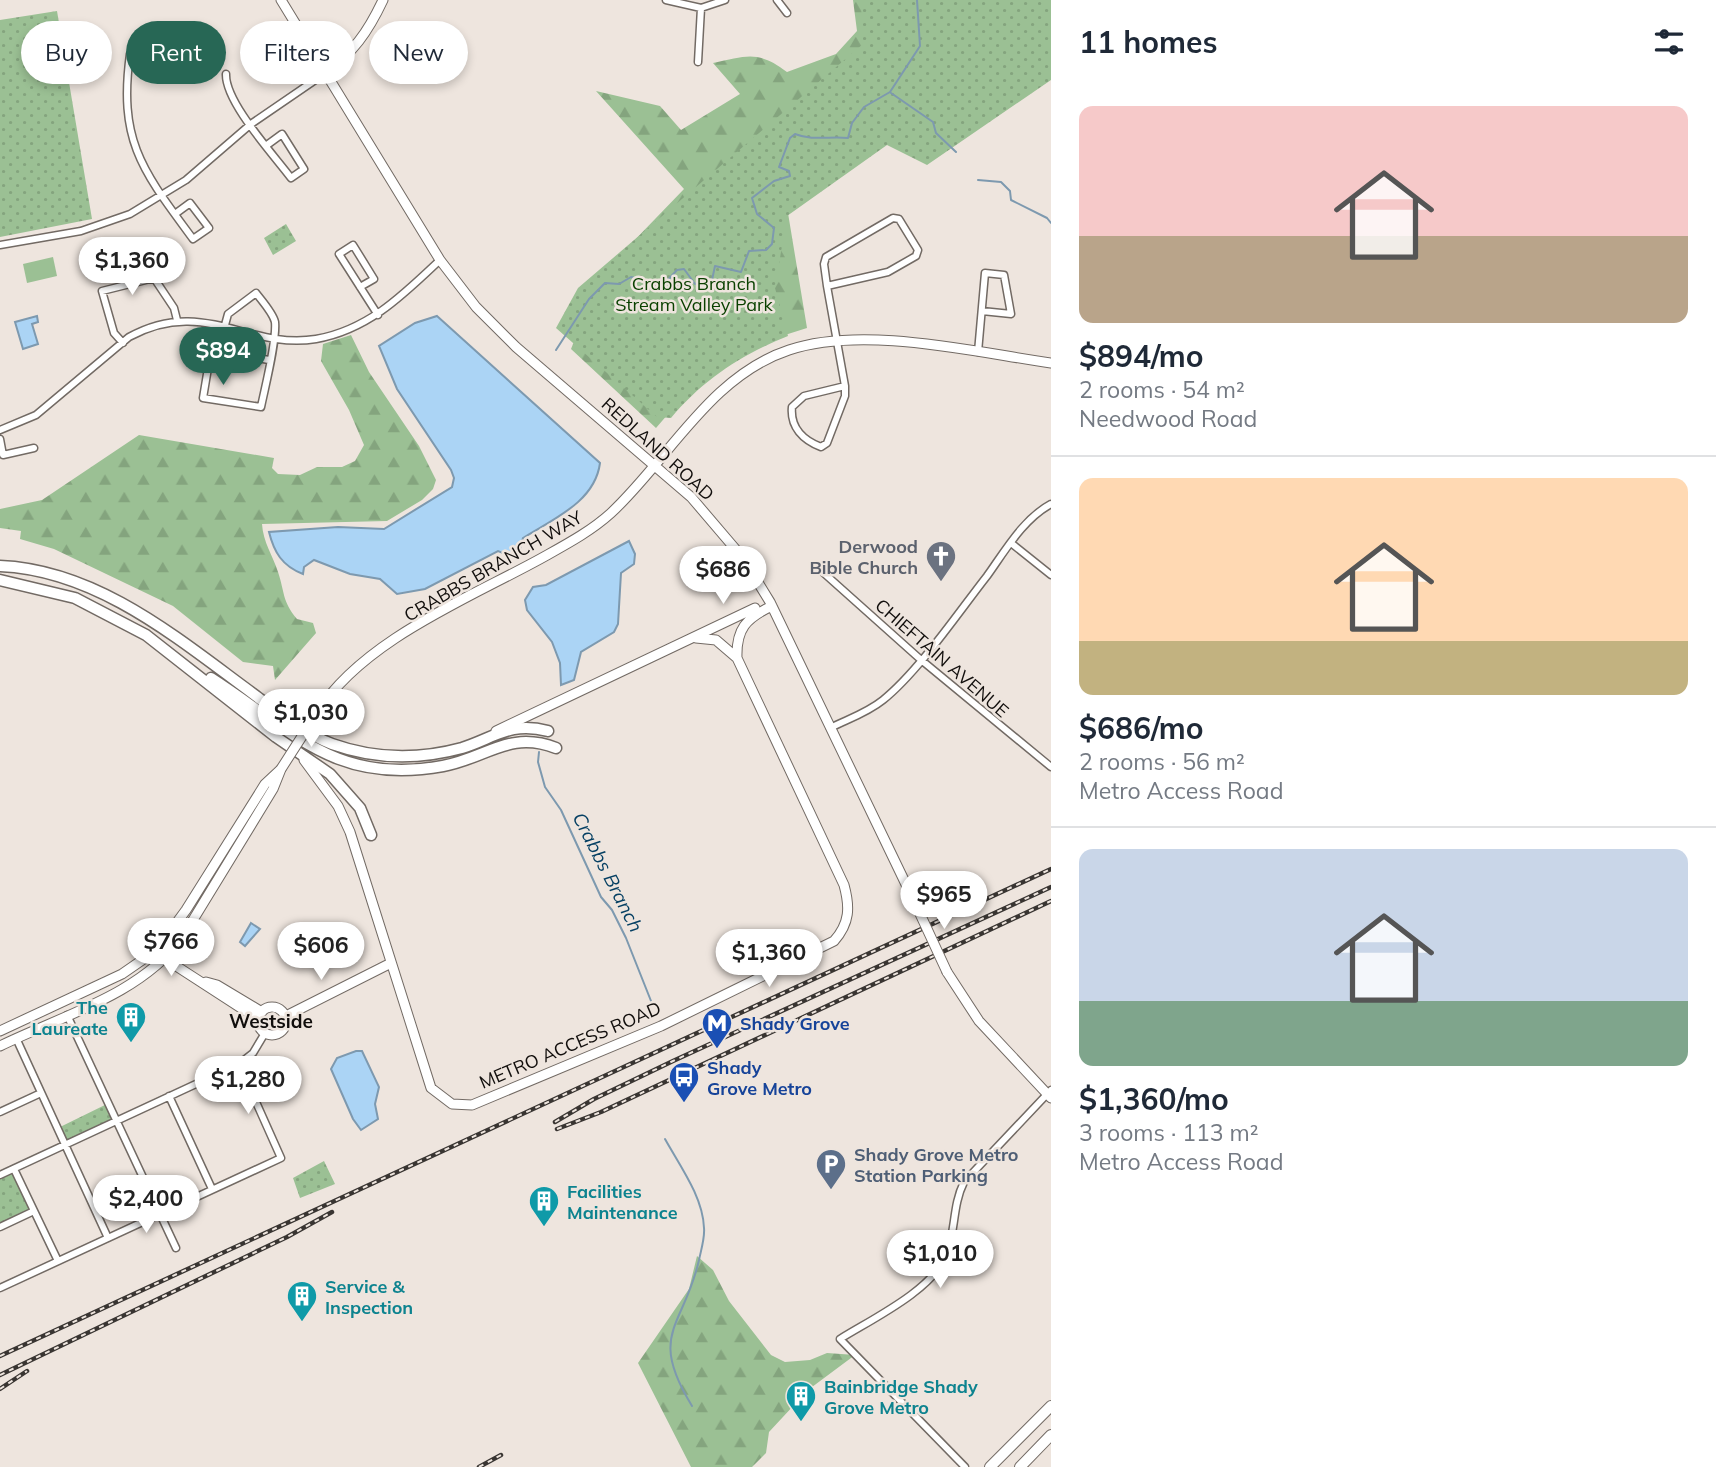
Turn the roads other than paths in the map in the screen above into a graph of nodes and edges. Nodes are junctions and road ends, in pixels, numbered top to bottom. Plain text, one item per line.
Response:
1 (281, 0) edge
2 (383, 0) edge
3 (666, 0) edge
4 (725, 0) edge
5 (777, 0) edge
6 (701, 8) junction
7 (787, 13) dead end
8 (293, 21) edge
9 (355, 49) edge
10 (698, 62) dead end
11 (226, 74) dead end
12 (127, 84) edge
13 (309, 84) edge
14 (330, 84) edge
15 (251, 124) junction
16 (267, 145) junction
17 (162, 196) junction
18 (175, 214) junction
19 (0, 245) edge
20 (440, 260) junction
21 (827, 286) junction
22 (360, 287) junction
23 (982, 311) junction
24 (378, 315) junction
25 (177, 320) junction
26 (225, 325) junction
27 (273, 337) junction
28 (838, 341) junction
29 (123, 343) junction
30 (978, 352) junction
31 (269, 360) junction
32 (1051, 363) edge
33 (845, 386) junction
34 (0, 430) edge
35 (0, 439) edge
36 (34, 448) dead end
37 (653, 465) junction
38 (1051, 504) edge
39 (1011, 543) junction
40 (0, 566) edge
41 (817, 567) dead end
42 (1051, 575) edge
43 (0, 580) edge
44 (0, 586) edge
45 (35, 587) junction
46 (771, 604) junction
47 (691, 639) junction
48 (168, 650) junction
49 (737, 658) junction
50 (920, 659) junction
51 (830, 728) junction
52 (548, 731) dead end
53 (494, 732) junction
54 (556, 748) dead end
55 (299, 753) junction
56 (1051, 767) edge
57 (281, 769) junction
58 (371, 835) dead end
59 (153, 951) junction
60 (165, 958) junction
61 (391, 963) junction
62 (372, 975) junction
63 (397, 980) junction
64 (67, 1015) junction
65 (260, 1015) junction
66 (284, 1017) junction
67 (0, 1031) edge
68 (265, 1033) junction
69 (16, 1038) junction
70 (0, 1046) edge
71 (239, 1063) junction
72 (41, 1093) junction
73 (1050, 1094) edge
74 (169, 1096) junction
75 (0, 1112) edge
76 (117, 1120) junction
77 (65, 1144) junction
78 (14, 1169) junction
79 (0, 1175) edge
80 (212, 1189) junction
81 (34, 1211) junction
82 (160, 1214) junction
83 (0, 1227) edge
84 (108, 1238) junction
85 (176, 1248) dead end
86 (58, 1261) junction
87 (0, 1288) edge
88 (1051, 1406) edge
89 (1051, 1435) edge
90 (965, 1467) edge
91 (990, 1467) edge
92 (1020, 1467) edge

1 - 8 main road, REDLAND ROAD
2 - 9 main road
3 - 6 street
4 - 6 street
5 - 7 street
6 - 10 street
11 - 15 street
12 - 17 street
13 - 15 street
14 - 20 main road, REDLAND ROAD
15 - 16 street
15 - 17 street
16 - 16 street
17 - 18 street
17 - 19 street
18 - 18 street
20 - 24 street
20 - 37 main road, REDLAND ROAD
21 - 21 street
21 - 28 street
22 - 22 street
22 - 24 street
23 - 23 street
23 - 30 street
24 - 27 street
25 - 26 street
25 - 29 street
25 - 29 street
26 - 27 street
26 - 27 street
27 - 31 street
28 - 30 main road, CRABBS BRANCH WAY
28 - 33 street
28 - 37 main road, CRABBS BRANCH WAY
29 - 34 street
30 - 32 main road, CRABBS BRANCH WAY
31 - 31 street
33 - 33 street
35 - 36 street
37 - 46 main road, REDLAND ROAD
37 - 57 main road, CRABBS BRANCH WAY, bridge
38 - 39 street
39 - 42 street
39 - 50 street
40 - 53 highway
41 - 50 street, CHIEFTAIN AVENUE
43 - 45 highway, METRO ACCESS ROAD
44 - 45 highway
45 - 48 highway, METRO ACCESS ROAD
46 - 47 main road
46 - 49 main road
46 - 51 main road, REDLAND ROAD
47 - 49 main road
47 - 53 main road
48 - 54 highway
48 - 55 highway, METRO ACCESS ROAD
49 - 63 main road, METRO ACCESS ROAD
50 - 51 street
50 - 56 street, CHIEFTAIN AVENUE
51 - 73 main road, REDLAND ROAD, bridge
52 - 53 highway
55 - 58 highway
55 - 61 main road, METRO ACCESS ROAD
57 - 59 main road, CRABBS BRANCH WAY
57 - 60 main road, CRABBS BRANCH WAY
59 - 60 main road
59 - 67 main road, CRABBS BRANCH WAY
60 - 64 main road, CRABBS BRANCH WAY
60 - 65 main road
61 - 62 main road
61 - 63 main road, METRO ACCESS ROAD
62 - 63 main road
62 - 66 main road
64 - 69 main road, CRABBS BRANCH WAY
64 - 76 street
65 - 66 main road
65 - 68 main road
66 - 68 main road
68 - 71 street
69 - 70 main road, CRABBS BRANCH WAY
69 - 72 street
71 - 74 street
71 - 80 street
72 - 75 street
72 - 77 street
73 - 90 street
74 - 76 street
74 - 80 street
76 - 77 street
76 - 82 street
77 - 78 street
77 - 84 street
78 - 79 street
78 - 81 street
80 - 82 street
81 - 83 street
81 - 86 street
82 - 84 street
82 - 85 street
84 - 86 street
86 - 87 street
88 - 91 main road
89 - 92 main road

